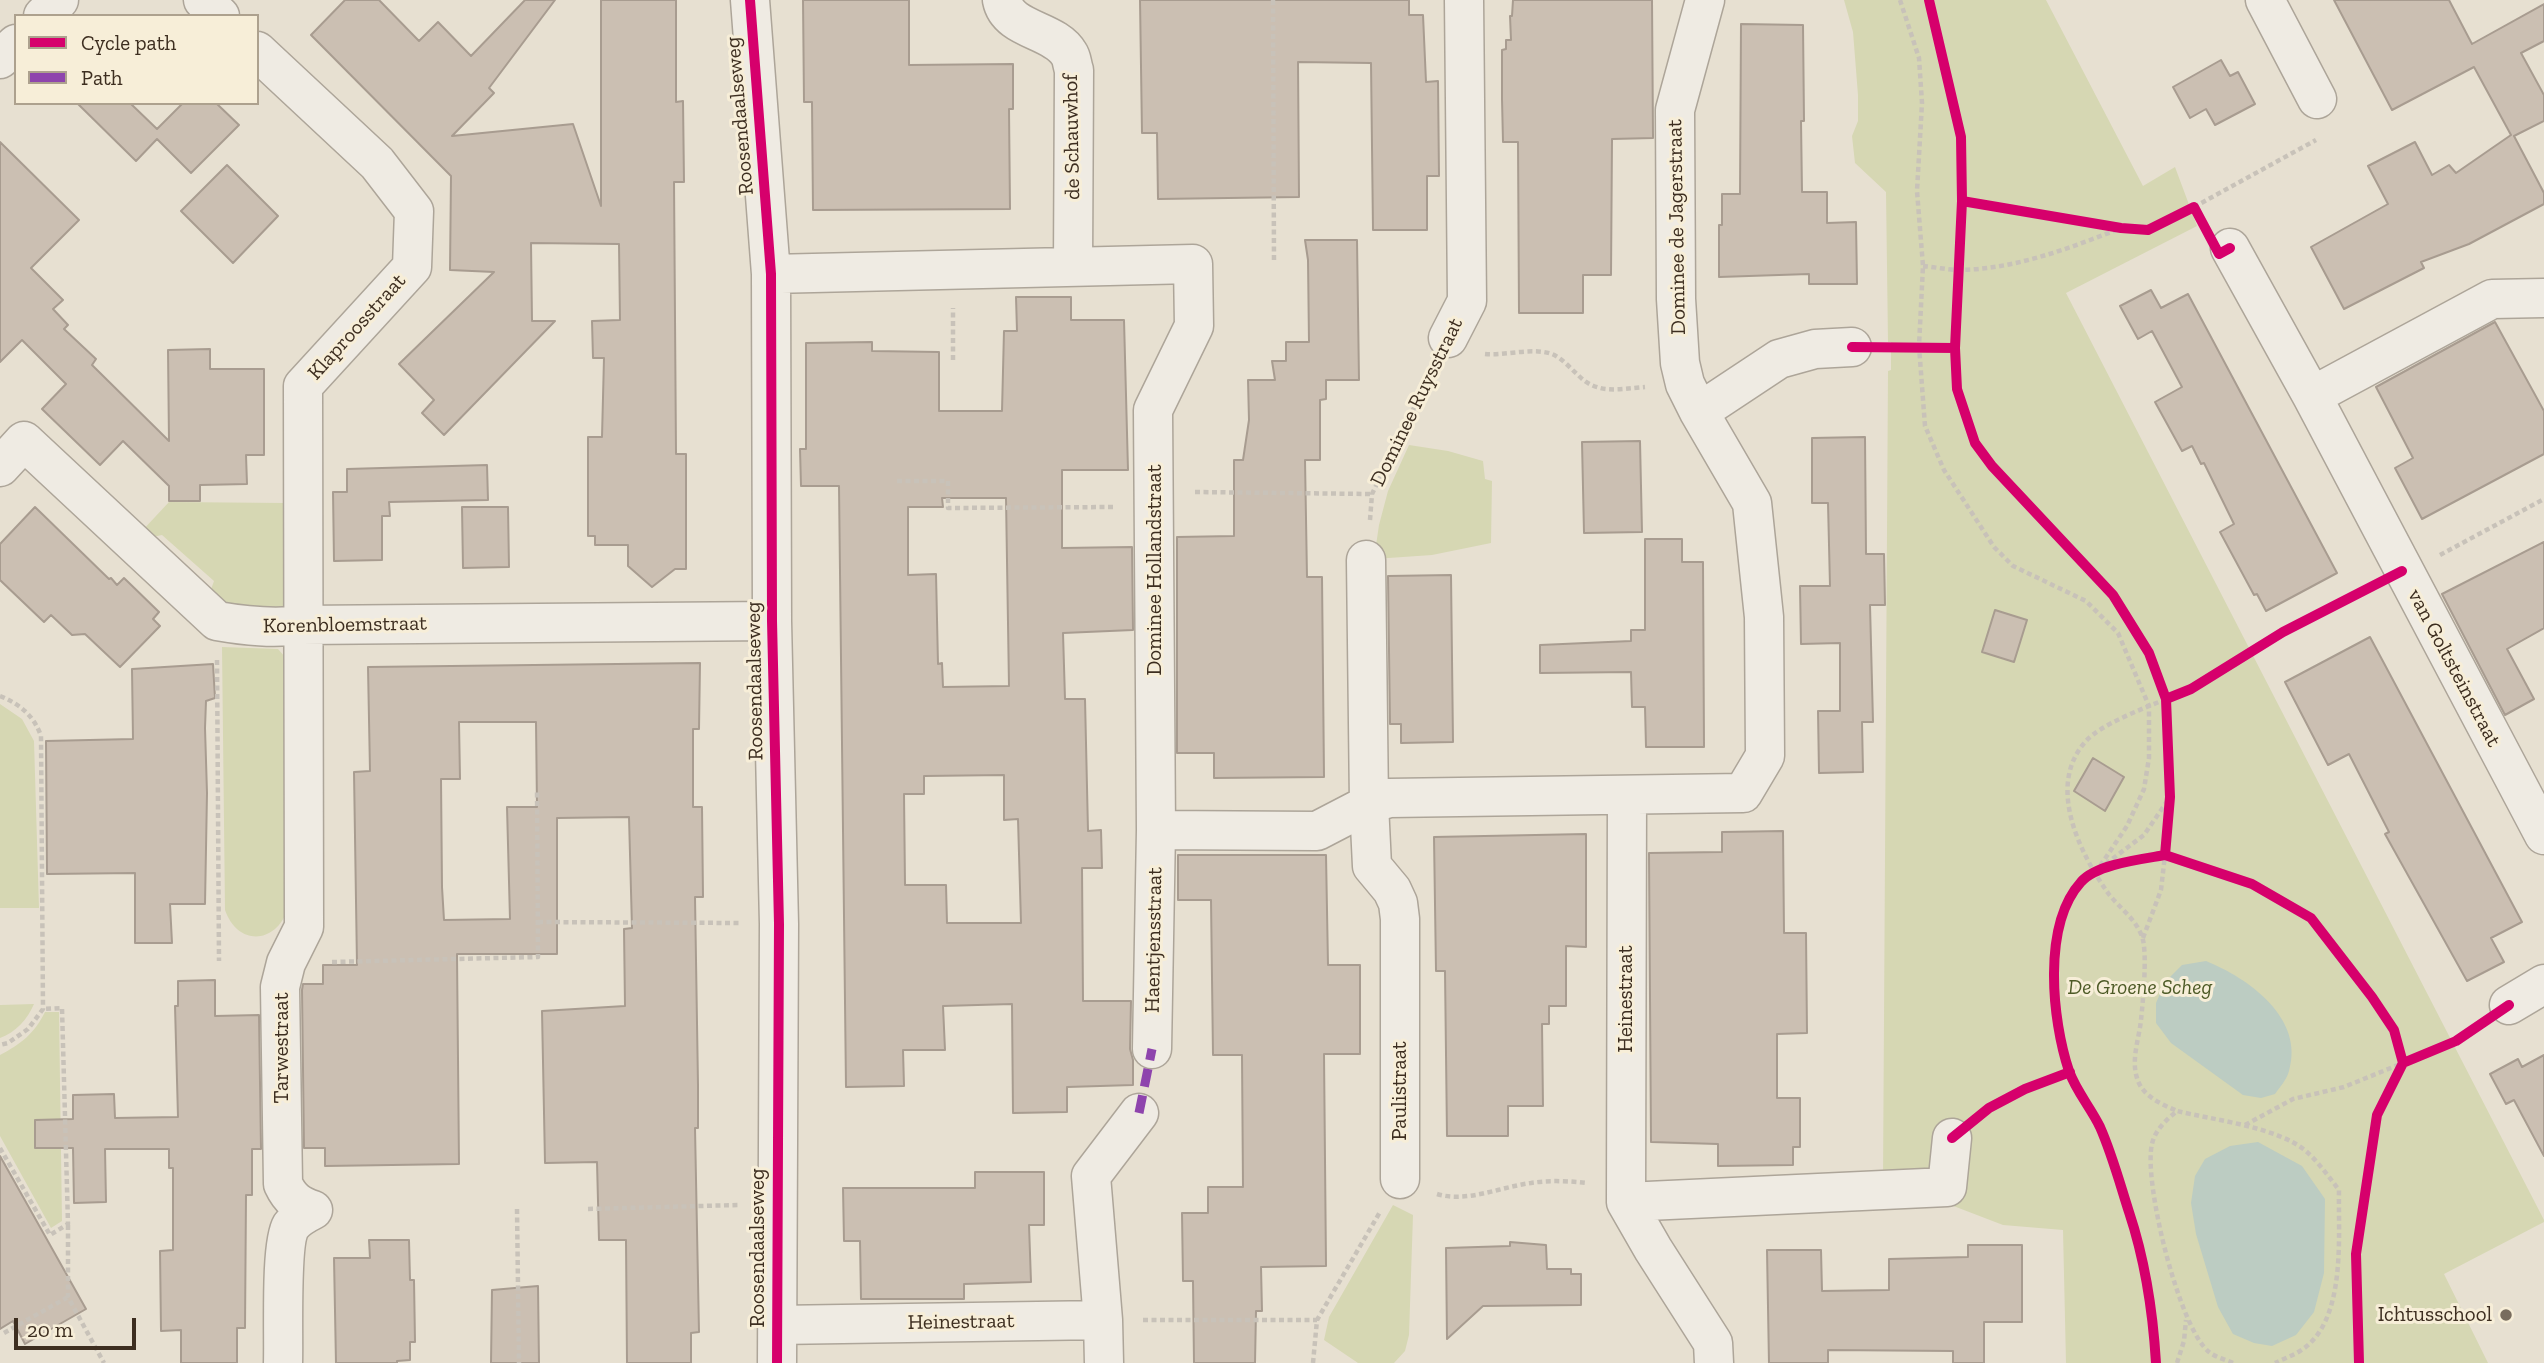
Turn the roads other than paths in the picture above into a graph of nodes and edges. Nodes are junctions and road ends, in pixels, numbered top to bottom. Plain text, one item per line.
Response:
1 (59, 0) edge
2 (203, 0) edge
3 (750, 0) edge
4 (1002, 0) edge
5 (1464, 0) edge
6 (1705, 0) edge
7 (2265, 0) edge
8 (45, 14) edge
9 (218, 14) edge
10 (14, 46) edge
11 (259, 53) edge
12 (0, 60) edge
13 (2317, 99) road end
14 (2230, 248) road end
15 (1073, 267) junction
16 (771, 274) junction
17 (2544, 298) edge
18 (1448, 338) road end
19 (1852, 347) road end
20 (2312, 397) junction
21 (1692, 398) junction
22 (8, 443) edge
23 (1366, 559) road end
24 (772, 621) junction
25 (302, 625) junction
26 (2532, 783) edge
27 (1627, 796) junction
28 (1368, 804) junction
29 (1156, 830) junction
30 (2544, 835) edge
31 (2544, 984) edge
32 (2509, 1005) dead end
33 (1152, 1049) dead end
34 (1139, 1113) dead end
35 (1952, 1138) dead end
36 (1400, 1179) road end
37 (1626, 1194) junction
38 (1103, 1320) junction
39 (777, 1325) junction
40 (284, 1363) edge
41 (777, 1363) edge
42 (1104, 1363) edge
43 (1714, 1363) edge

1 - 8 street
2 - 9 street
3 - 16 street, Roosendaalseweg
4 - 15 street, de Schauwhof
5 - 18 street, Dominee Ruysstraat
6 - 21 street, Dominee de Jagerstraat
7 - 13 street
10 - 12 street
11 - 25 street, Klaproosstraat
14 - 20 street, van Goltsteinstraat
15 - 16 street, Dominee Hollandstraat
15 - 29 street, Dominee Hollandstraat
16 - 24 street, Roosendaalseweg
17 - 20 street
19 - 21 street
20 - 26 street, van Goltsteinstraat
21 - 27 street, Dominee de Jagerstraat
22 - 25 street, Korenbloemstraat
23 - 28 street
24 - 25 street, Korenbloemstraat
24 - 39 street, Roosendaalseweg
25 - 40 street, Tarwestraat
26 - 30 street, van Goltsteinstraat
27 - 28 street
27 - 37 street, Heinestraat
28 - 29 street
28 - 36 street, Paulistraat
29 - 33 street, Haentjensstraat
31 - 32 street
34 - 38 street
35 - 37 street
37 - 43 street
38 - 39 street, Heinestraat
38 - 42 street
39 - 41 street, Roosendaalseweg

